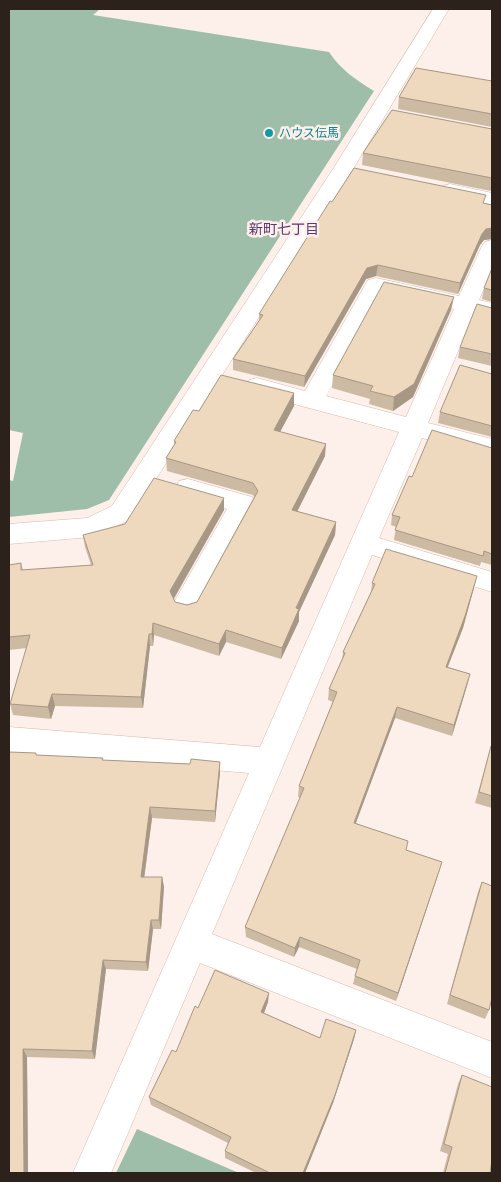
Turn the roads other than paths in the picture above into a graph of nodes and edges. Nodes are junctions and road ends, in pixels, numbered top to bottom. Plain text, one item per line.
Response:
1 (441, 9) edge
2 (436, 188) edge
3 (492, 199) edge
4 (492, 246) edge
5 (480, 307) edge
6 (227, 379) junction
7 (312, 399) junction
8 (414, 427) junction
9 (492, 448) edge
10 (146, 476) junction
11 (9, 534) edge
12 (364, 543) junction
13 (492, 582) edge
14 (187, 604) edge
15 (9, 740) edge
16 (270, 761) junction
17 (191, 944) junction
18 (492, 1060) edge
19 (92, 1173) edge

1 - 6 street
2 - 3 street
4 - 5 street
5 - 7 street
5 - 8 street
6 - 7 street
6 - 10 street
7 - 8 street
8 - 9 street
8 - 12 street
10 - 11 street
10 - 14 street
12 - 13 street
12 - 16 street
15 - 16 street
16 - 17 street
17 - 18 street
17 - 19 street

